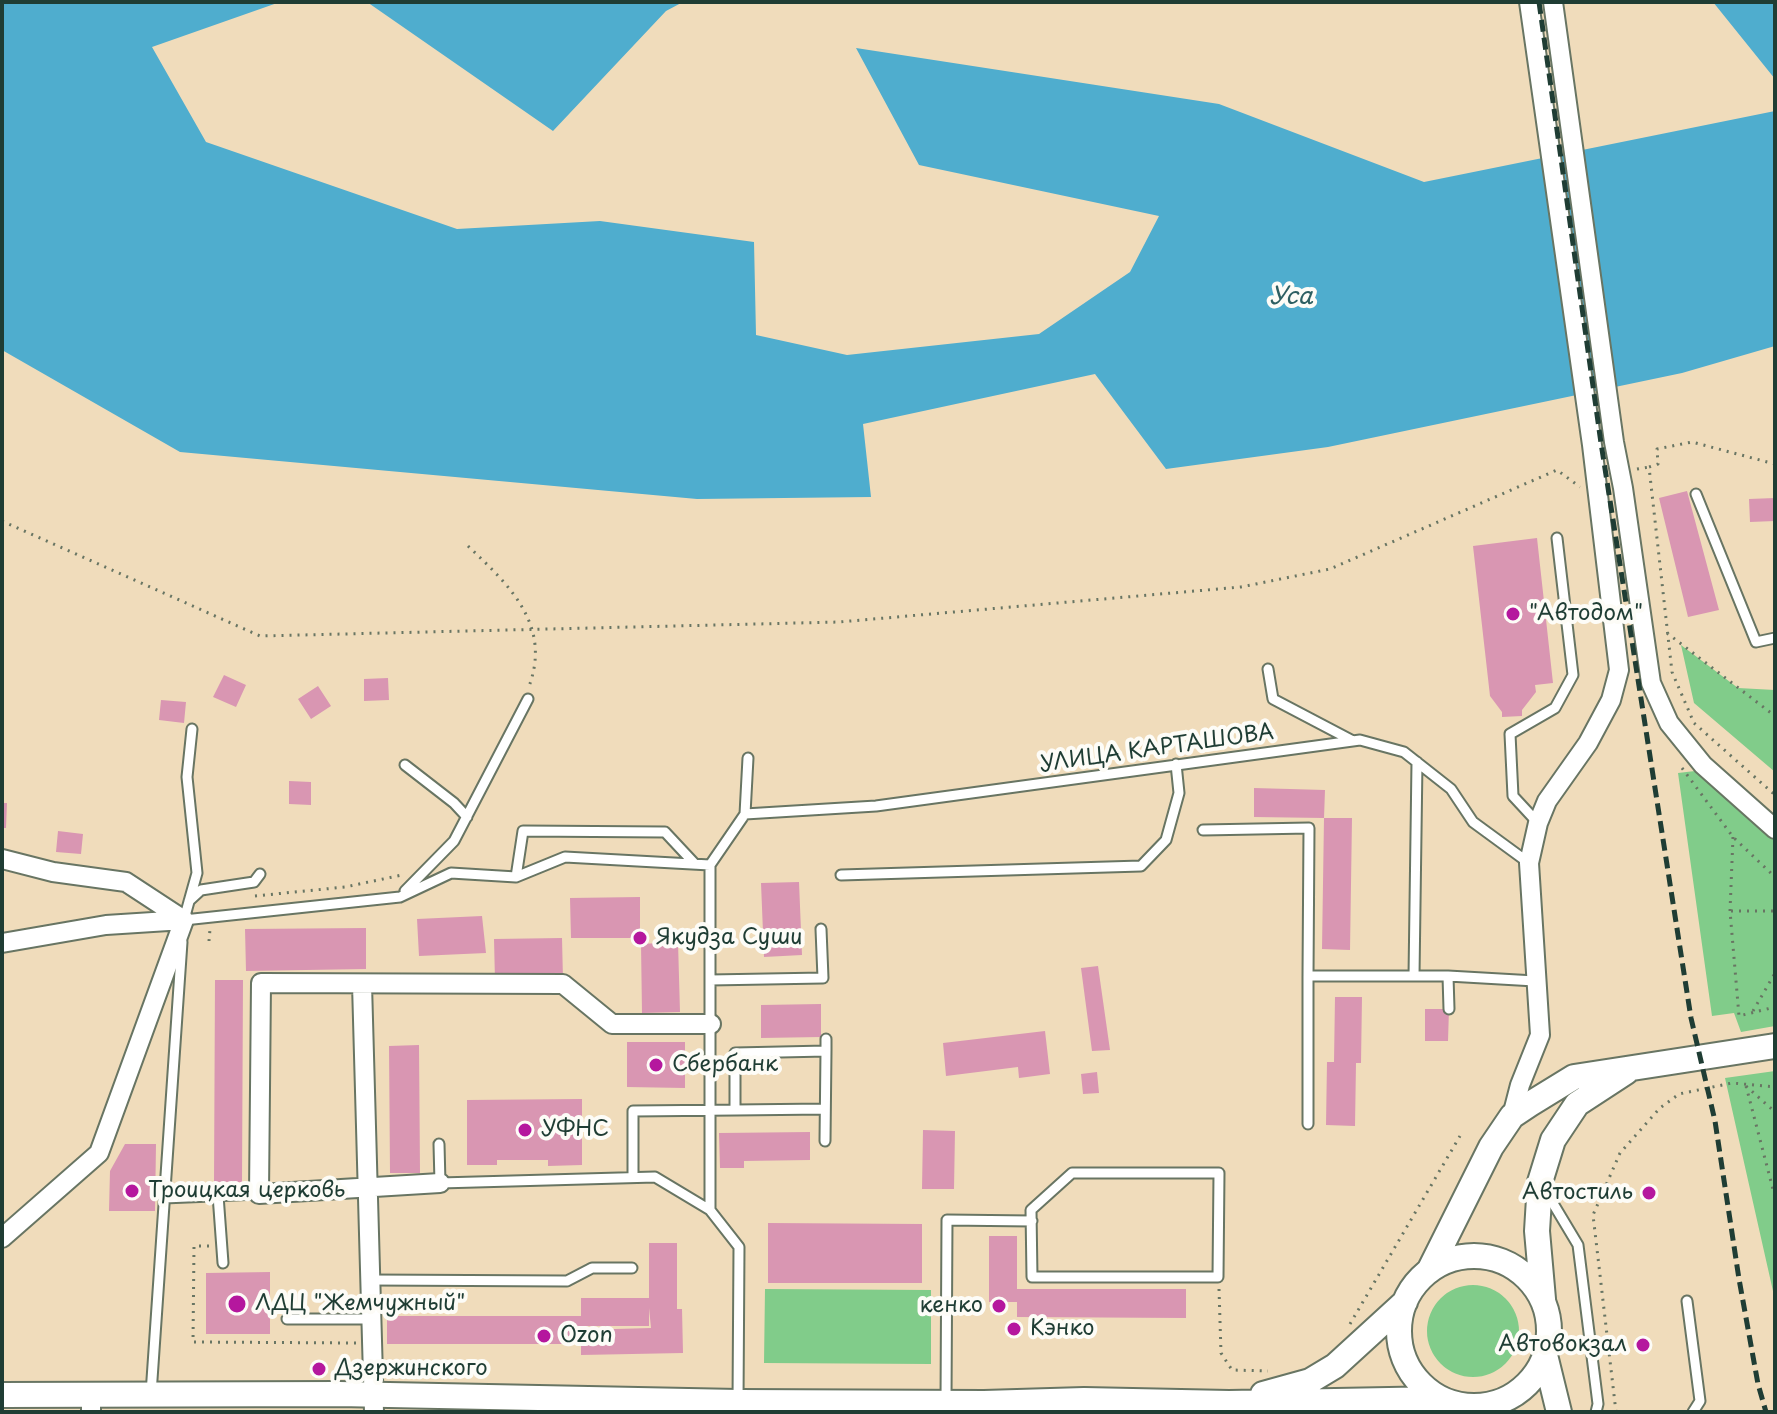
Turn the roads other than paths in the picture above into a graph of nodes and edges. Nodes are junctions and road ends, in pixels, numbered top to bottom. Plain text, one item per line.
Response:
1 (1529, 2) edge
2 (1553, 2) edge
3 (1696, 494) dead end
4 (1557, 538) dead end
5 (1775, 638) edge
6 (1268, 669) dead end
7 (528, 699) dead end
8 (192, 729) dead end
9 (1353, 741) junction
10 (748, 758) dead end
11 (1417, 762) junction
12 (1176, 764) junction
13 (405, 765) dead end
14 (745, 814) junction
15 (467, 817) junction
16 (1538, 823) junction
17 (1775, 829) edge
18 (1203, 830) dead end
19 (2, 859) edge
20 (694, 863) junction
21 (1529, 863) junction
22 (710, 865) junction
23 (260, 874) dead end
24 (841, 875) dead end
25 (516, 877) junction
26 (400, 897) junction
27 (189, 901) junction
28 (184, 920) junction
29 (821, 929) dead end
30 (2, 943) edge
31 (1308, 976) junction
32 (1414, 976) junction
33 (1448, 976) junction
34 (710, 980) junction
35 (1535, 981) junction
36 (362, 984) junction
37 (1449, 1009) dead end
38 (711, 1024) junction
39 (826, 1039) dead end
40 (1775, 1046) edge
41 (826, 1051) junction
42 (1636, 1066) junction
43 (825, 1109) junction
44 (712, 1110) junction
45 (735, 1110) junction
46 (1512, 1116) junction
47 (1308, 1124) dead end
48 (825, 1141) dead end
49 (439, 1144) dead end
50 (633, 1177) junction
51 (1540, 1182) junction
52 (440, 1183) junction
53 (368, 1187) junction
54 (259, 1194) junction
55 (218, 1195) junction
56 (164, 1198) junction
57 (710, 1210) junction
58 (1032, 1221) junction
59 (2, 1238) edge
60 (223, 1263) dead end
61 (632, 1268) dead end
62 (1429, 1271) junction
63 (370, 1280) junction
64 (1687, 1301) dead end
65 (1405, 1302) junction
66 (1543, 1302) junction
67 (287, 1319) dead end
68 (371, 1319) junction
69 (1545, 1355) junction
70 (2, 1395) edge
71 (151, 1395) junction
72 (1442, 1399) junction
73 (738, 1402) junction
74 (946, 1402) junction
75 (1229, 1403) junction
76 (91, 1404) edge
77 (374, 1404) edge
78 (984, 1407) edge
79 (1500, 1408) edge
80 (1559, 1412) edge
81 (1596, 1412) edge
82 (1693, 1412) edge

1 - 16 street
2 - 17 street
3 - 5 lane
4 - 16 lane
6 - 9 lane
7 - 15 lane
8 - 27 lane
9 - 11 lane, УЛИЦА КАРТАШОВА
9 - 12 lane, УЛИЦА КАРТАШОВА
10 - 14 lane
11 - 21 lane, УЛИЦА КАРТАШОВА
11 - 32 lane
12 - 14 lane, УЛИЦА КАРТАШОВА
12 - 24 lane
13 - 15 lane
14 - 22 lane
15 - 26 lane
16 - 21 street
18 - 31 lane
19 - 28 street
20 - 22 lane
20 - 25 lane
20 - 25 lane
21 - 35 street
22 - 34 lane
23 - 27 lane
25 - 26 lane
26 - 28 lane
27 - 28 lane
28 - 30 street
28 - 56 lane
28 - 59 street
29 - 34 lane
31 - 32 lane
31 - 47 lane
32 - 33 lane
33 - 35 lane
33 - 37 lane
34 - 38 lane
35 - 46 street
36 - 38 street
36 - 53 street
36 - 54 street
38 - 44 lane
39 - 41 lane
40 - 42 main road
41 - 43 lane
41 - 45 lane
42 - 46 main road
42 - 51 main road
43 - 45 lane
43 - 48 lane
44 - 45 lane
44 - 50 lane
44 - 57 lane
46 - 62 main road
49 - 52 lane
50 - 52 lane
50 - 57 lane
51 - 66 main road
51 - 81 lane
52 - 53 street
53 - 54 street
53 - 63 street
54 - 55 lane
55 - 56 lane
55 - 60 lane
56 - 71 lane
57 - 73 lane
58 - 58 lane
58 - 74 lane
61 - 63 lane
62 - 65 main road
62 - 66 main road
63 - 68 street
64 - 82 lane
65 - 72 main road
65 - 75 main road
66 - 69 main road
67 - 68 lane
68 - 77 street
69 - 79 main road
69 - 80 main road
70 - 76 main road
71 - 76 main road
71 - 77 main road
72 - 75 main road
72 - 79 main road
73 - 74 main road
73 - 77 main road
74 - 78 main road
75 - 78 main road

